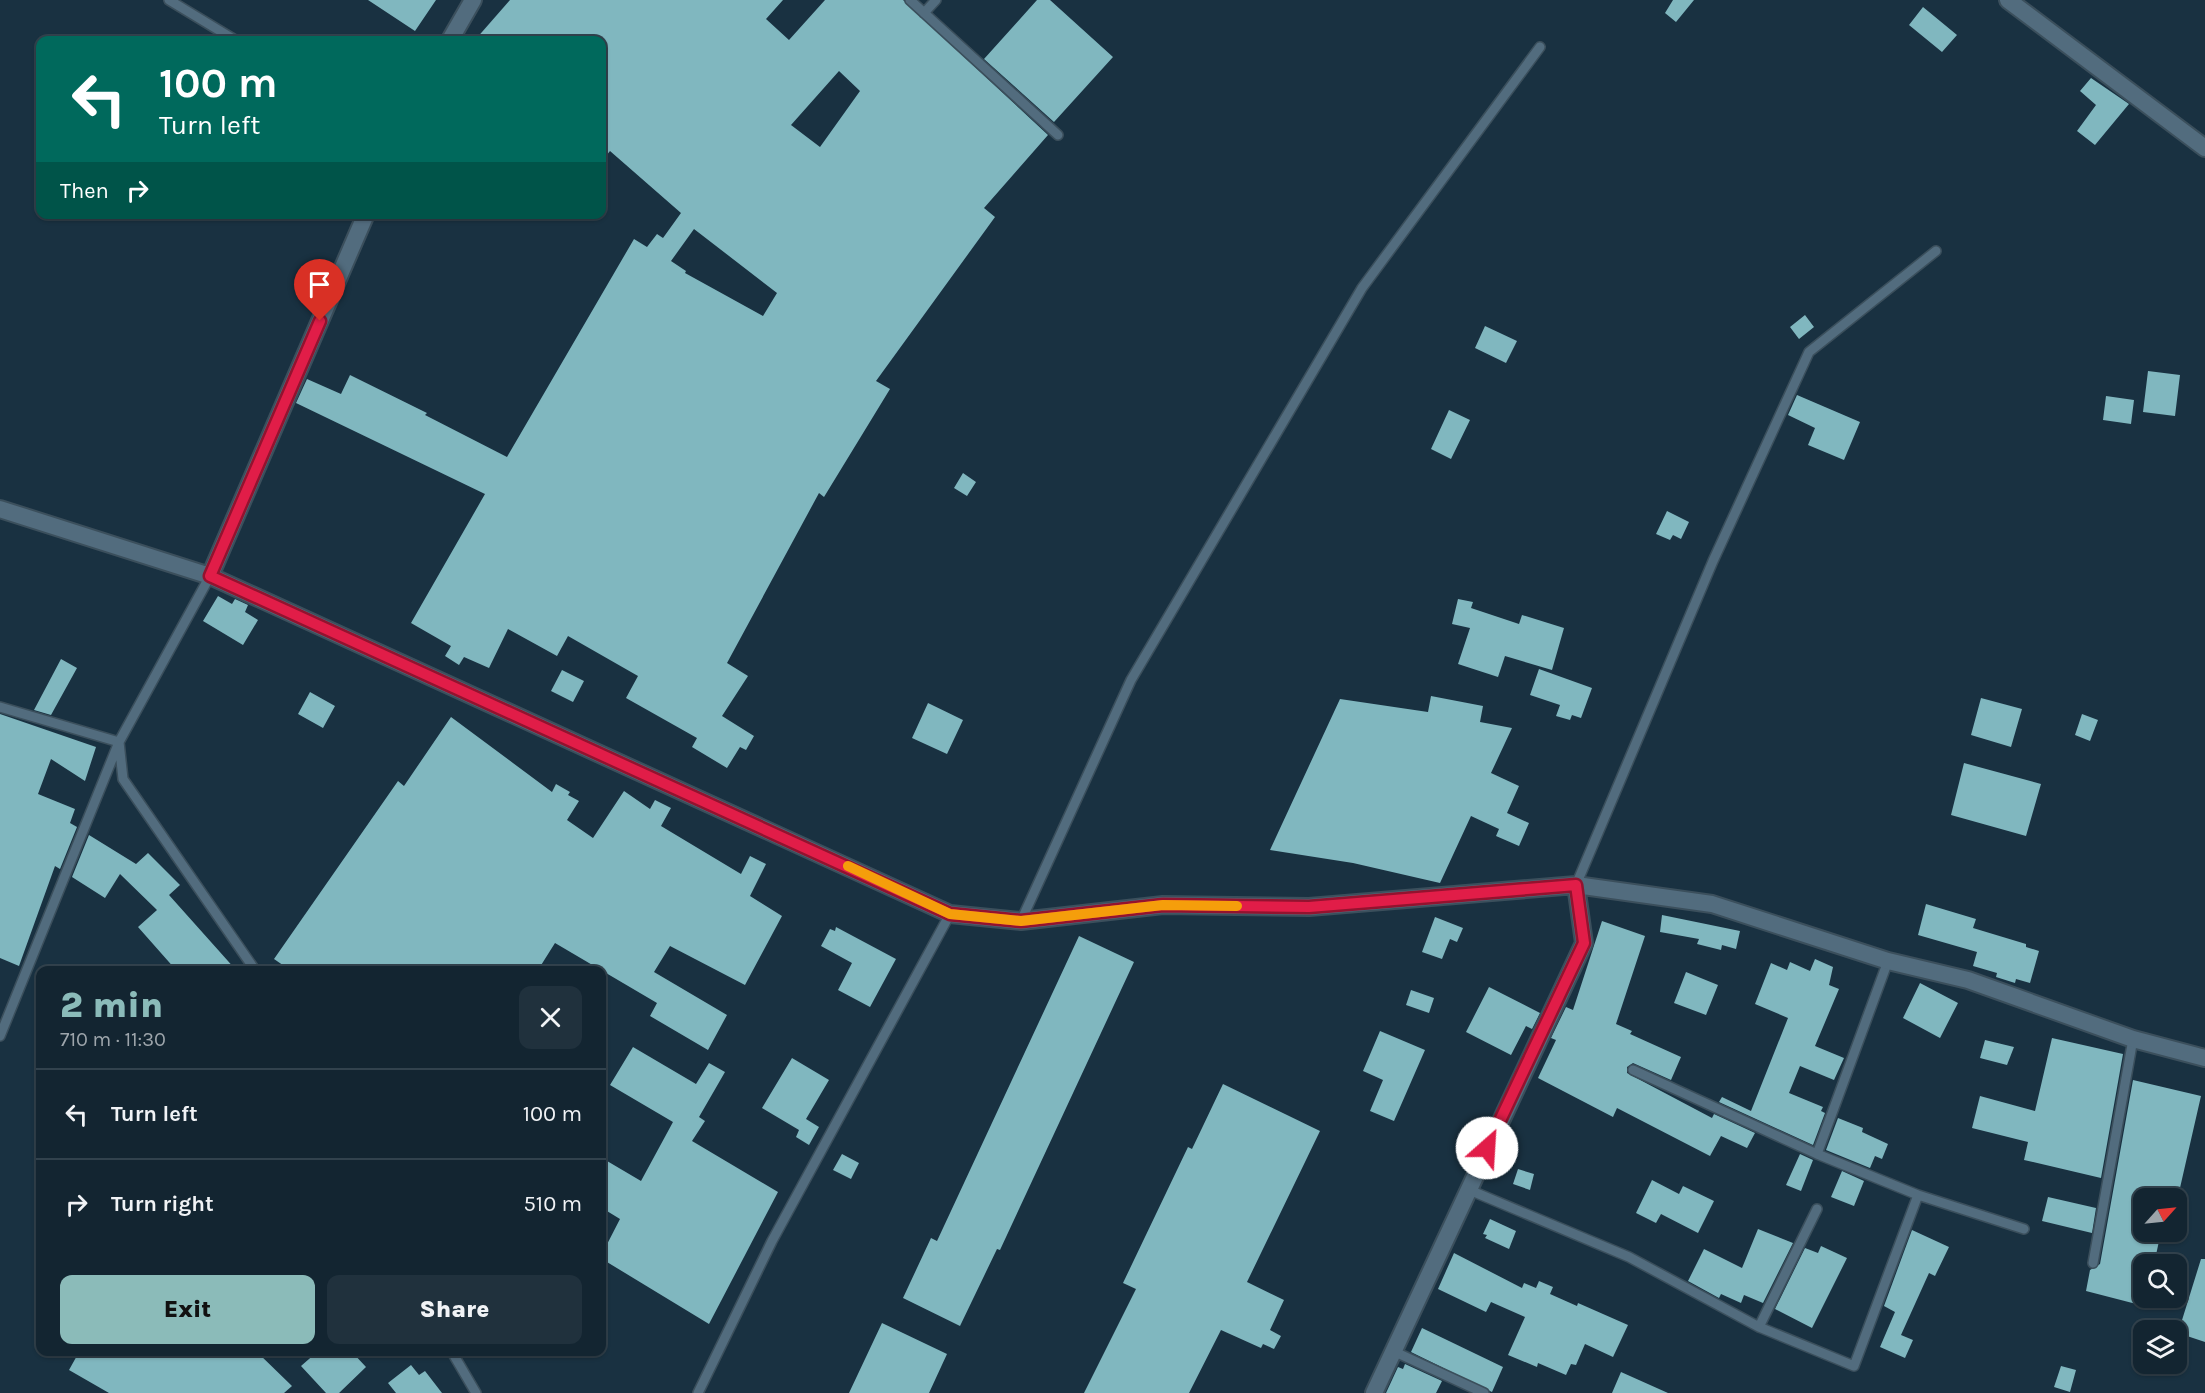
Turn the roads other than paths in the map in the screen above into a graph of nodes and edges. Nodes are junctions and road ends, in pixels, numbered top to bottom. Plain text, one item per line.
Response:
1 (169, 0) edge
2 (473, 0) edge
3 (910, 0) edge
4 (936, 0) edge
5 (2008, 0) edge
6 (924, 13) junction
7 (228, 36) edge
8 (452, 36) edge
9 (1540, 47) dead end
10 (1058, 135) dead end
11 (2205, 148) edge
12 (364, 219) edge
13 (1936, 251) dead end
14 (0, 509) edge
15 (210, 576) junction
16 (0, 707) edge
17 (119, 742) junction
18 (1576, 885) junction
19 (950, 914) junction
20 (1021, 921) junction
21 (1888, 960) junction
22 (252, 966) edge
23 (0, 1036) edge
24 (2133, 1039) junction
25 (2205, 1058) edge
26 (1633, 1071) dead end
27 (1817, 1154) junction
28 (1467, 1189) junction
29 (1918, 1195) junction
30 (1817, 1209) dead end
31 (2025, 1229) dead end
32 (2093, 1263) dead end
33 (1759, 1326) junction
34 (1393, 1351) junction
35 (454, 1356) edge
36 (476, 1393) edge
37 (698, 1393) edge
38 (1374, 1393) edge
39 (1484, 1393) edge

1 - 7 lane
2 - 8 street
3 - 6 lane
4 - 6 lane
5 - 11 street
6 - 10 lane
9 - 20 lane
12 - 15 street
13 - 18 lane
14 - 15 street
15 - 17 lane
15 - 19 street
16 - 17 lane
17 - 22 lane
17 - 23 lane
18 - 20 street
18 - 21 street
18 - 28 street
19 - 20 street
19 - 37 lane
21 - 24 street
21 - 27 lane
24 - 25 street
24 - 32 lane
26 - 27 lane
27 - 29 lane
28 - 33 lane
28 - 34 street
29 - 31 lane
29 - 33 lane
30 - 33 lane
34 - 38 street
34 - 39 lane
35 - 36 lane

